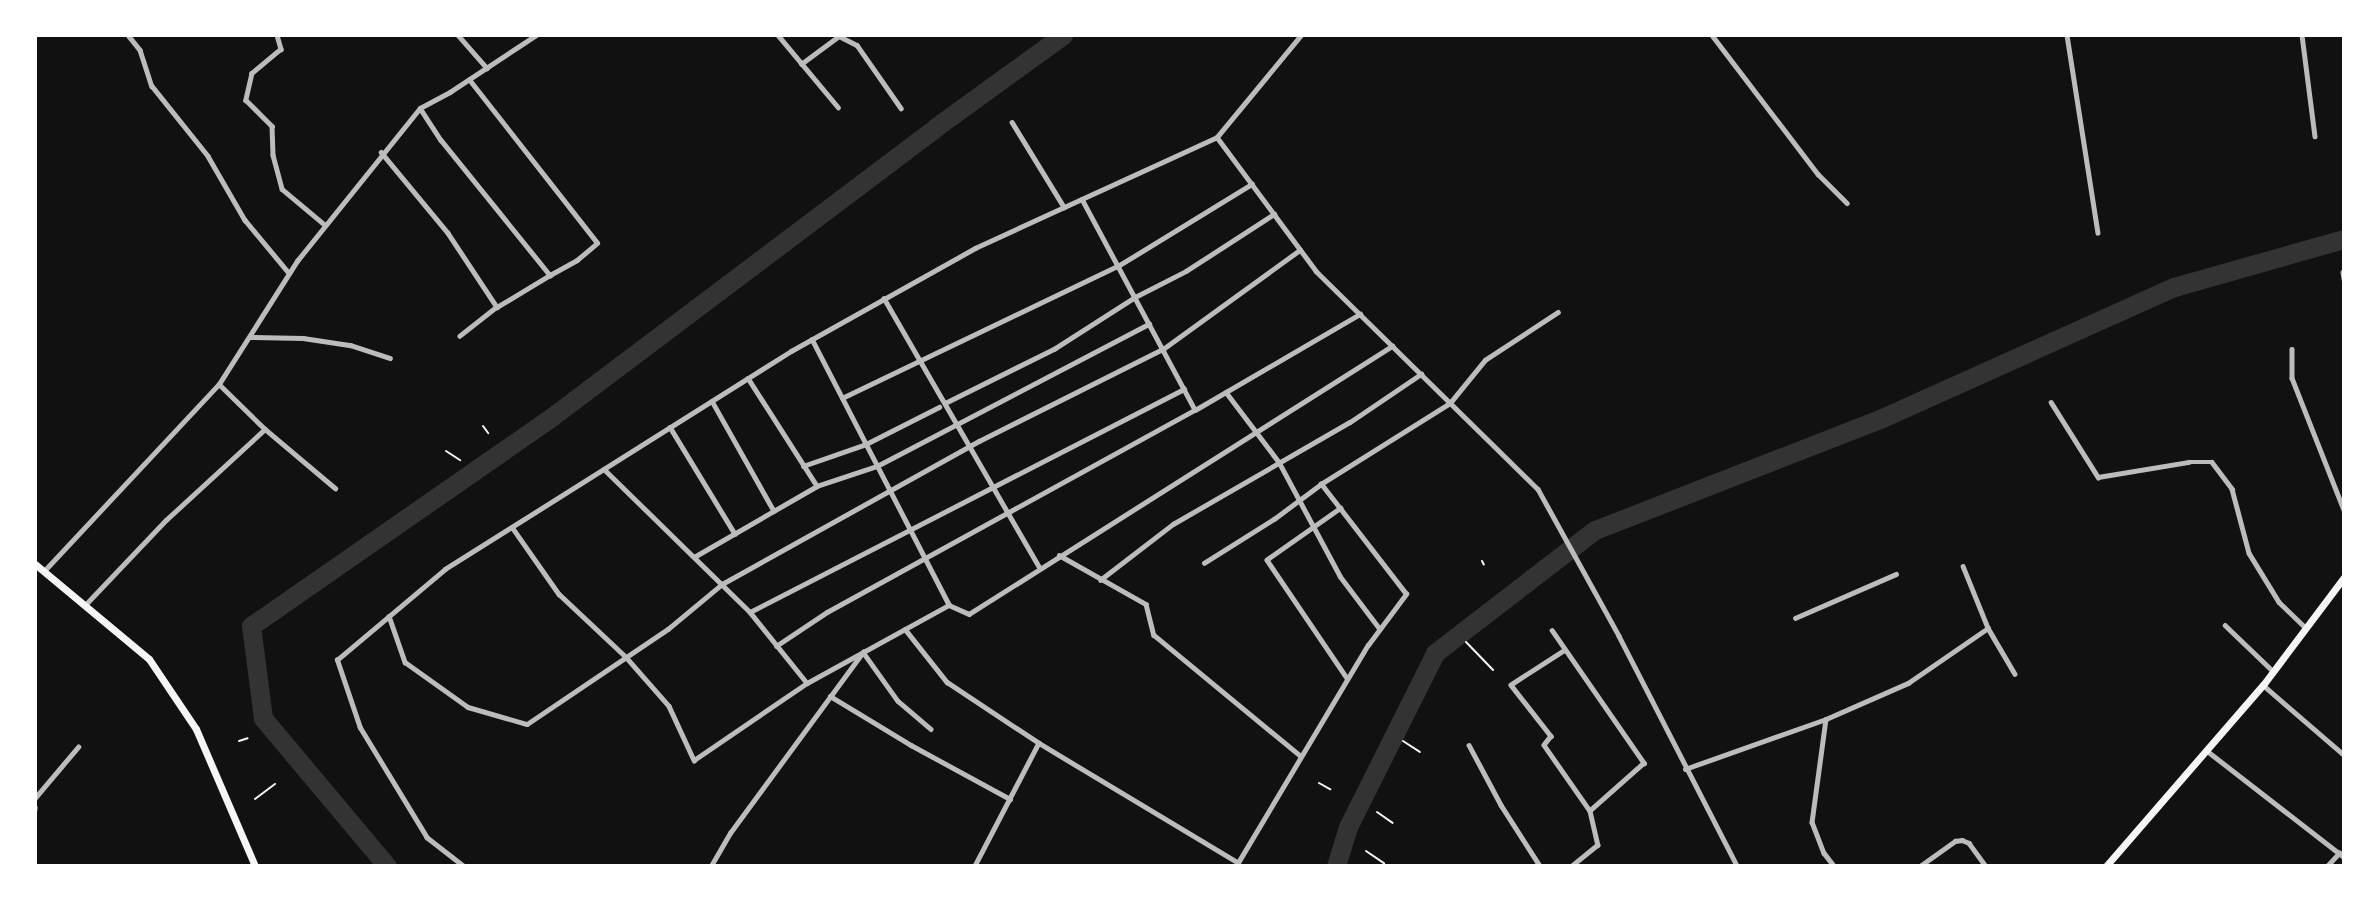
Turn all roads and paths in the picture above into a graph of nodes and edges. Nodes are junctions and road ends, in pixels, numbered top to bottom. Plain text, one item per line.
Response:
1 (128, 35) edge
2 (276, 35) edge
3 (458, 35) edge
4 (536, 35) edge
5 (778, 35) edge
6 (1301, 35) edge
7 (1712, 35) edge
8 (2067, 35) edge
9 (2302, 35) edge
10 (801, 64) junction
11 (487, 68) junction
12 (469, 80) junction
13 (838, 107) dead end
14 (420, 108) junction
15 (901, 108) dead end
16 (1012, 122) dead end
17 (2315, 136) dead end
18 (1217, 137) junction
19 (381, 152) junction
20 (1252, 184) junction
21 (1083, 198) junction
22 (1847, 202) dead end
23 (1064, 207) junction
24 (1274, 214) junction
25 (325, 226) junction
26 (2098, 233) dead end
27 (1300, 250) junction
28 (1118, 266) junction
29 (2343, 272) edge
30 (289, 273) junction
31 (550, 275) junction
32 (2344, 279) edge
33 (884, 298) junction
34 (1135, 298) junction
35 (497, 307) junction
36 (1558, 312) dead end
37 (1360, 314) junction
38 (1149, 324) junction
39 (460, 336) dead end
40 (249, 337) junction
41 (812, 339) junction
42 (1392, 346) junction
43 (1163, 349) junction
44 (2292, 349) dead end
45 (390, 358) dead end
46 (921, 362) junction
47 (1421, 374) junction
48 (748, 378) junction
49 (219, 384) junction
50 (1184, 389) junction
51 (1226, 392) junction
52 (842, 398) junction
53 (712, 401) junction
54 (2051, 402) dead end
55 (945, 403) junction
56 (1450, 403) junction
57 (939, 407) dead end
58 (1195, 410) junction
59 (957, 423) junction
60 (483, 426) dead end
61 (670, 427) junction
62 (265, 429) junction
63 (1258, 430) junction
64 (488, 433) dead end
65 (866, 444) junction
66 (970, 446) junction
67 (446, 451) dead end
68 (460, 460) dead end
69 (1279, 462) junction
70 (803, 466) junction
71 (877, 466) junction
72 (604, 468) junction
73 (1321, 484) junction
74 (817, 486) junction
75 (994, 487) junction
76 (335, 488) dead end
77 (891, 492) junction
78 (1299, 500) junction
79 (1341, 508) junction
80 (2344, 510) edge
81 (774, 511) junction
82 (1009, 514) junction
83 (1314, 525) junction
84 (512, 527) junction
85 (910, 529) junction
86 (735, 534) junction
87 (1059, 555) junction
88 (694, 557) junction
89 (925, 558) junction
90 (1482, 561) dead end
91 (1204, 563) dead end
92 (35, 564) edge
93 (1484, 565) dead end
94 (1964, 566) dead end
95 (1040, 567) junction
96 (44, 571) junction
97 (1896, 574) dead end
98 (2344, 577) edge
99 (1100, 580) junction
100 (722, 584) junction
101 (85, 605) junction
102 (949, 605) junction
103 (750, 612) junction
104 (389, 616) junction
105 (1796, 618) dead end
106 (2225, 625) dead end
107 (1988, 628) junction
108 (2306, 628) junction
109 (905, 629) junction
110 (1380, 629) junction
111 (1552, 630) dead end
112 (1466, 642) dead end
113 (776, 646) junction
114 (1565, 650) junction
115 (863, 652) junction
116 (626, 657) junction
117 (1493, 670) dead end
118 (2273, 671) junction
119 (2015, 674) dead end
120 (1348, 679) junction
121 (807, 683) junction
122 (2263, 685) junction
123 (830, 696) junction
124 (1826, 719) junction
125 (931, 729) dead end
126 (248, 738) dead end
127 (239, 741) dead end
128 (1403, 741) dead end
129 (1039, 743) junction
130 (1469, 746) dead end
131 (78, 747) dead end
132 (2206, 750) junction
133 (1420, 752) dead end
134 (2344, 755) edge
135 (1301, 756) junction
136 (1685, 769) junction
137 (1318, 783) dead end
138 (275, 785) dead end
139 (1330, 789) dead end
140 (35, 798) edge
141 (255, 799) dead end
142 (1010, 799) junction
143 (1590, 811) junction
144 (1377, 812) dead end
145 (1393, 823) dead end
146 (1366, 851) dead end
147 (2342, 855) edge
148 (1384, 863) dead end
149 (1236, 864) edge
150 (255, 866) edge
151 (463, 866) edge
152 (710, 866) edge
153 (975, 866) edge
154 (1540, 866) edge
155 (1572, 866) edge
156 (1737, 866) edge
157 (1834, 866) edge
158 (1920, 866) edge
159 (1986, 866) edge
160 (2106, 866) edge
161 (2327, 866) edge

1 - 30 street
2 - 25 street
3 - 11 street
4 - 11 street
5 - 10 street
6 - 18 street
7 - 22 street
8 - 26 street
9 - 17 street
10 - 13 street
10 - 15 street
11 - 12 street
12 - 14 street
12 - 31 street
14 - 19 street
14 - 31 street
16 - 23 street
18 - 20 street
18 - 21 street
19 - 25 street
19 - 35 street
20 - 24 street
20 - 28 street
21 - 23 street
21 - 28 street
23 - 33 street
24 - 27 street
24 - 34 street
25 - 30 street
27 - 37 street
27 - 43 street
28 - 34 street
28 - 46 street
29 - 32 street
30 - 40 street
31 - 35 street
33 - 41 street
33 - 46 street
34 - 38 street
34 - 55 street
35 - 39 street
36 - 56 street
37 - 42 street
37 - 51 street
38 - 43 street
38 - 59 street
40 - 45 street
40 - 49 street
41 - 48 street
41 - 52 street
42 - 47 street
42 - 63 street
43 - 50 street
43 - 66 street
44 - 80 street
46 - 52 street
46 - 55 street
47 - 56 street
47 - 69 street
48 - 53 street
48 - 70 street
49 - 62 street
49 - 96 street
50 - 58 street
50 - 75 street
51 - 58 street
51 - 63 street
52 - 65 street
53 - 61 street
53 - 81 street
54 - 108 street
55 - 59 street
56 - 73 street
56 - 136 street
57 - 65 street
58 - 82 street
59 - 66 street
59 - 71 street
60 - 64 path
61 - 72 street
61 - 86 street
62 - 76 street
62 - 101 street
63 - 69 street
63 - 87 street
65 - 70 street
65 - 71 street
66 - 75 street
66 - 77 street
67 - 68 path
69 - 78 street
69 - 99 street
70 - 74 street
71 - 74 street
71 - 77 street
72 - 84 street
72 - 88 street
73 - 78 street
73 - 79 street
74 - 81 street
75 - 82 street
75 - 85 street
77 - 85 street
77 - 100 street
78 - 83 street
78 - 91 street
79 - 83 street
79 - 110 street
81 - 86 street
82 - 89 street
82 - 95 street
83 - 110 street
83 - 120 street
84 - 104 street
84 - 116 street
85 - 89 street
85 - 103 street
86 - 88 street
87 - 95 street
87 - 99 street
88 - 100 street
89 - 102 street
89 - 113 street
90 - 93 path
92 - 96 main road
94 - 107 street
95 - 102 street
96 - 101 main road
97 - 105 street
98 - 108 main road
99 - 135 street
100 - 103 street
100 - 116 street
101 - 150 main road
102 - 109 street
103 - 113 street
104 - 116 street
104 - 151 street
106 - 118 street
107 - 119 street
107 - 124 street
108 - 118 main road
109 - 115 street
109 - 129 street
110 - 120 street
111 - 114 street
112 - 117 path
113 - 121 street
114 - 143 street
114 - 143 street
115 - 121 street
115 - 123 street
115 - 125 street
116 - 121 street
118 - 122 main road
120 - 135 street
122 - 132 main road
122 - 134 street
123 - 142 street
123 - 152 street
124 - 136 street
124 - 157 street
126 - 127 path
128 - 133 path
129 - 142 street
129 - 149 street
130 - 154 street
131 - 140 street
132 - 147 street
132 - 160 main road
135 - 149 street
136 - 156 street
137 - 139 path
138 - 141 path
142 - 153 street
143 - 155 street
144 - 145 path
146 - 148 path
147 - 161 street
158 - 159 street

